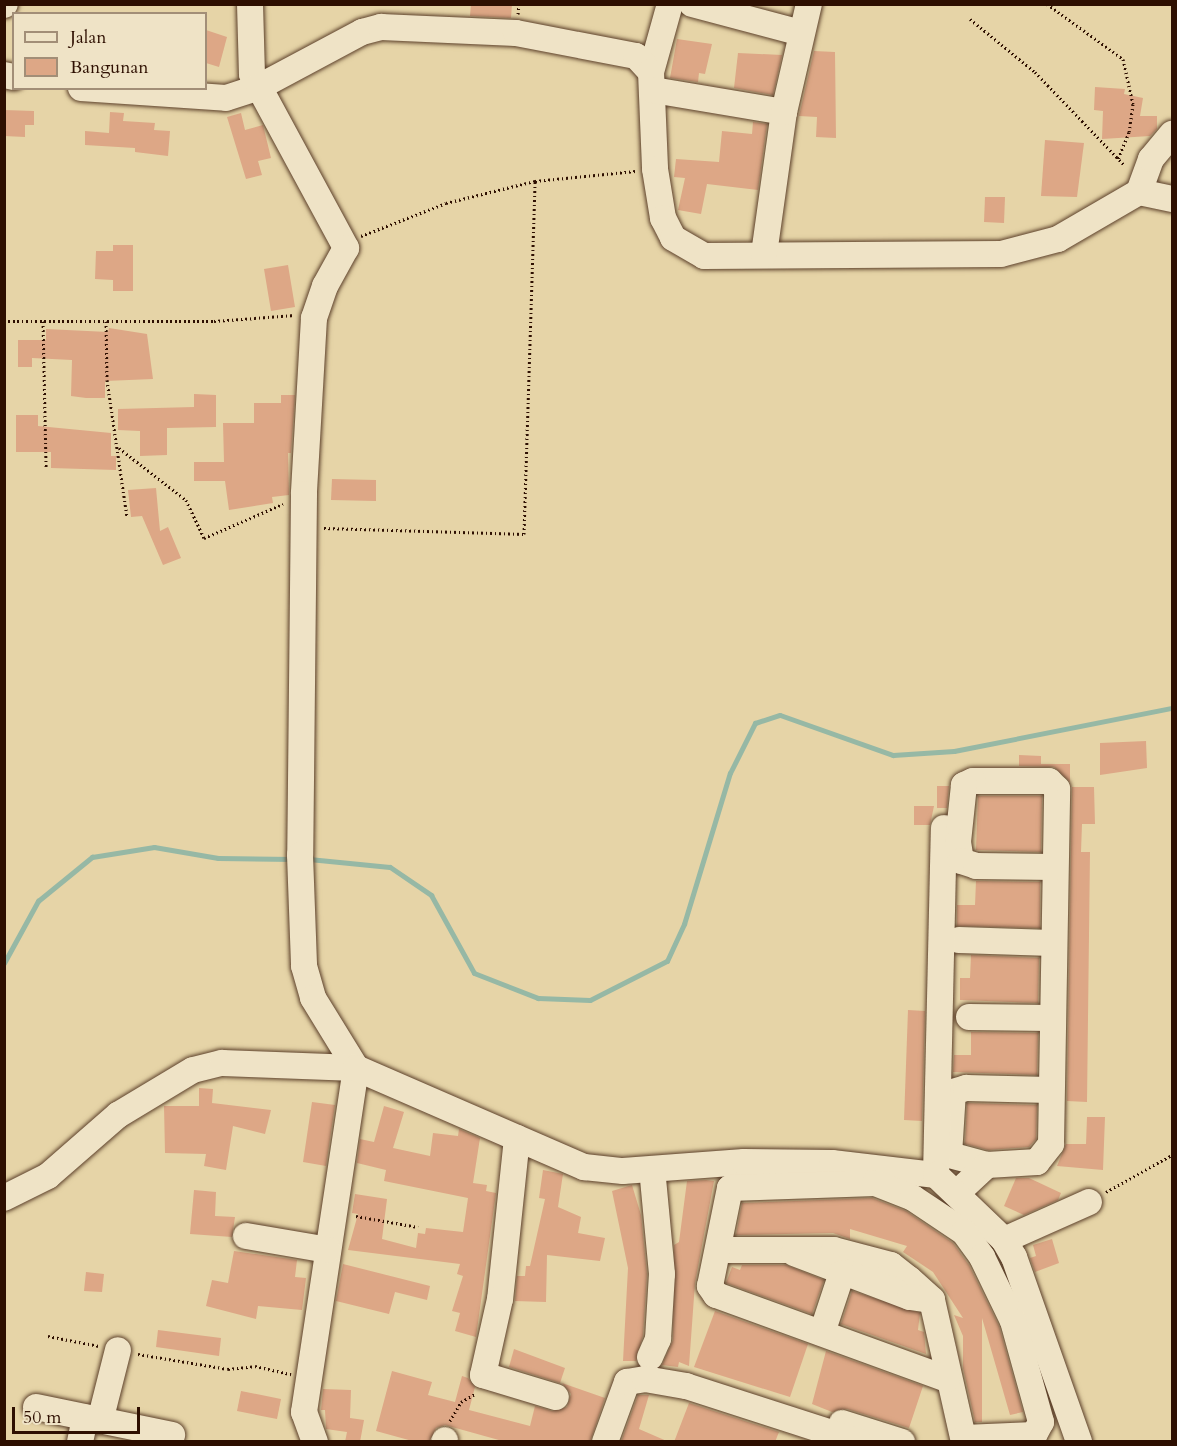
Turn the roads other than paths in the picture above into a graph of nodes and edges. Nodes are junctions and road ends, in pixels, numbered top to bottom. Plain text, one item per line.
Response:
1 (250, 4) edge
2 (670, 4) edge
3 (692, 4) edge
4 (809, 4) edge
5 (801, 33) junction
6 (652, 81) junction
7 (259, 87) junction
8 (110, 90) edge
9 (784, 111) junction
10 (1173, 134) edge
11 (1140, 188) junction
12 (1173, 199) edge
13 (764, 254) junction
14 (944, 819) dead end
15 (1054, 867) junction
16 (959, 940) dead end
17 (1052, 943) junction
18 (969, 1017) dead end
19 (1050, 1018) junction
20 (356, 1068) junction
21 (1050, 1090) junction
22 (518, 1138) junction
23 (987, 1165) junction
24 (652, 1169) junction
25 (936, 1174) junction
26 (958, 1192) junction
27 (4, 1198) edge
28 (1089, 1202) road end
29 (246, 1236) dead end
30 (1004, 1240) junction
31 (328, 1250) junction
32 (719, 1250) junction
33 (789, 1250) junction
34 (842, 1273) junction
35 (933, 1300) junction
36 (822, 1333) junction
37 (118, 1350) road end
38 (650, 1357) dead end
39 (947, 1378) junction
40 (556, 1397) dead end
41 (36, 1407) dead end
42 (795, 1425) edge
43 (88, 1427) edge
44 (172, 1435) dead end
45 (964, 1440) edge
46 (315, 1442) edge
47 (605, 1442) edge
48 (858, 1442) edge
49 (902, 1442) edge
50 (1079, 1442) edge

1 - 7 street
2 - 6 street
3 - 5 street
4 - 5 street
5 - 9 street
6 - 7 street
6 - 9 street
6 - 13 street
7 - 8 street
7 - 20 street
9 - 13 street
10 - 11 street
11 - 12 street
11 - 13 street
14 - 25 street
15 - 15 street
15 - 17 street
16 - 17 street
17 - 19 street
18 - 19 street
19 - 21 street
20 - 22 street
20 - 27 street
20 - 31 street
21 - 23 street
21 - 23 street
22 - 24 street
22 - 40 street
23 - 26 street
24 - 25 street
24 - 38 street
25 - 26 street
26 - 30 street
28 - 30 street
29 - 31 street
30 - 50 street
31 - 46 street
32 - 33 street
32 - 36 street
32 - 45 street
33 - 34 street
33 - 35 street
34 - 35 street
34 - 36 street
35 - 39 street
36 - 39 street
37 - 43 street
39 - 45 street
41 - 43 street
42 - 47 street
42 - 48 street
42 - 49 street
43 - 44 street

